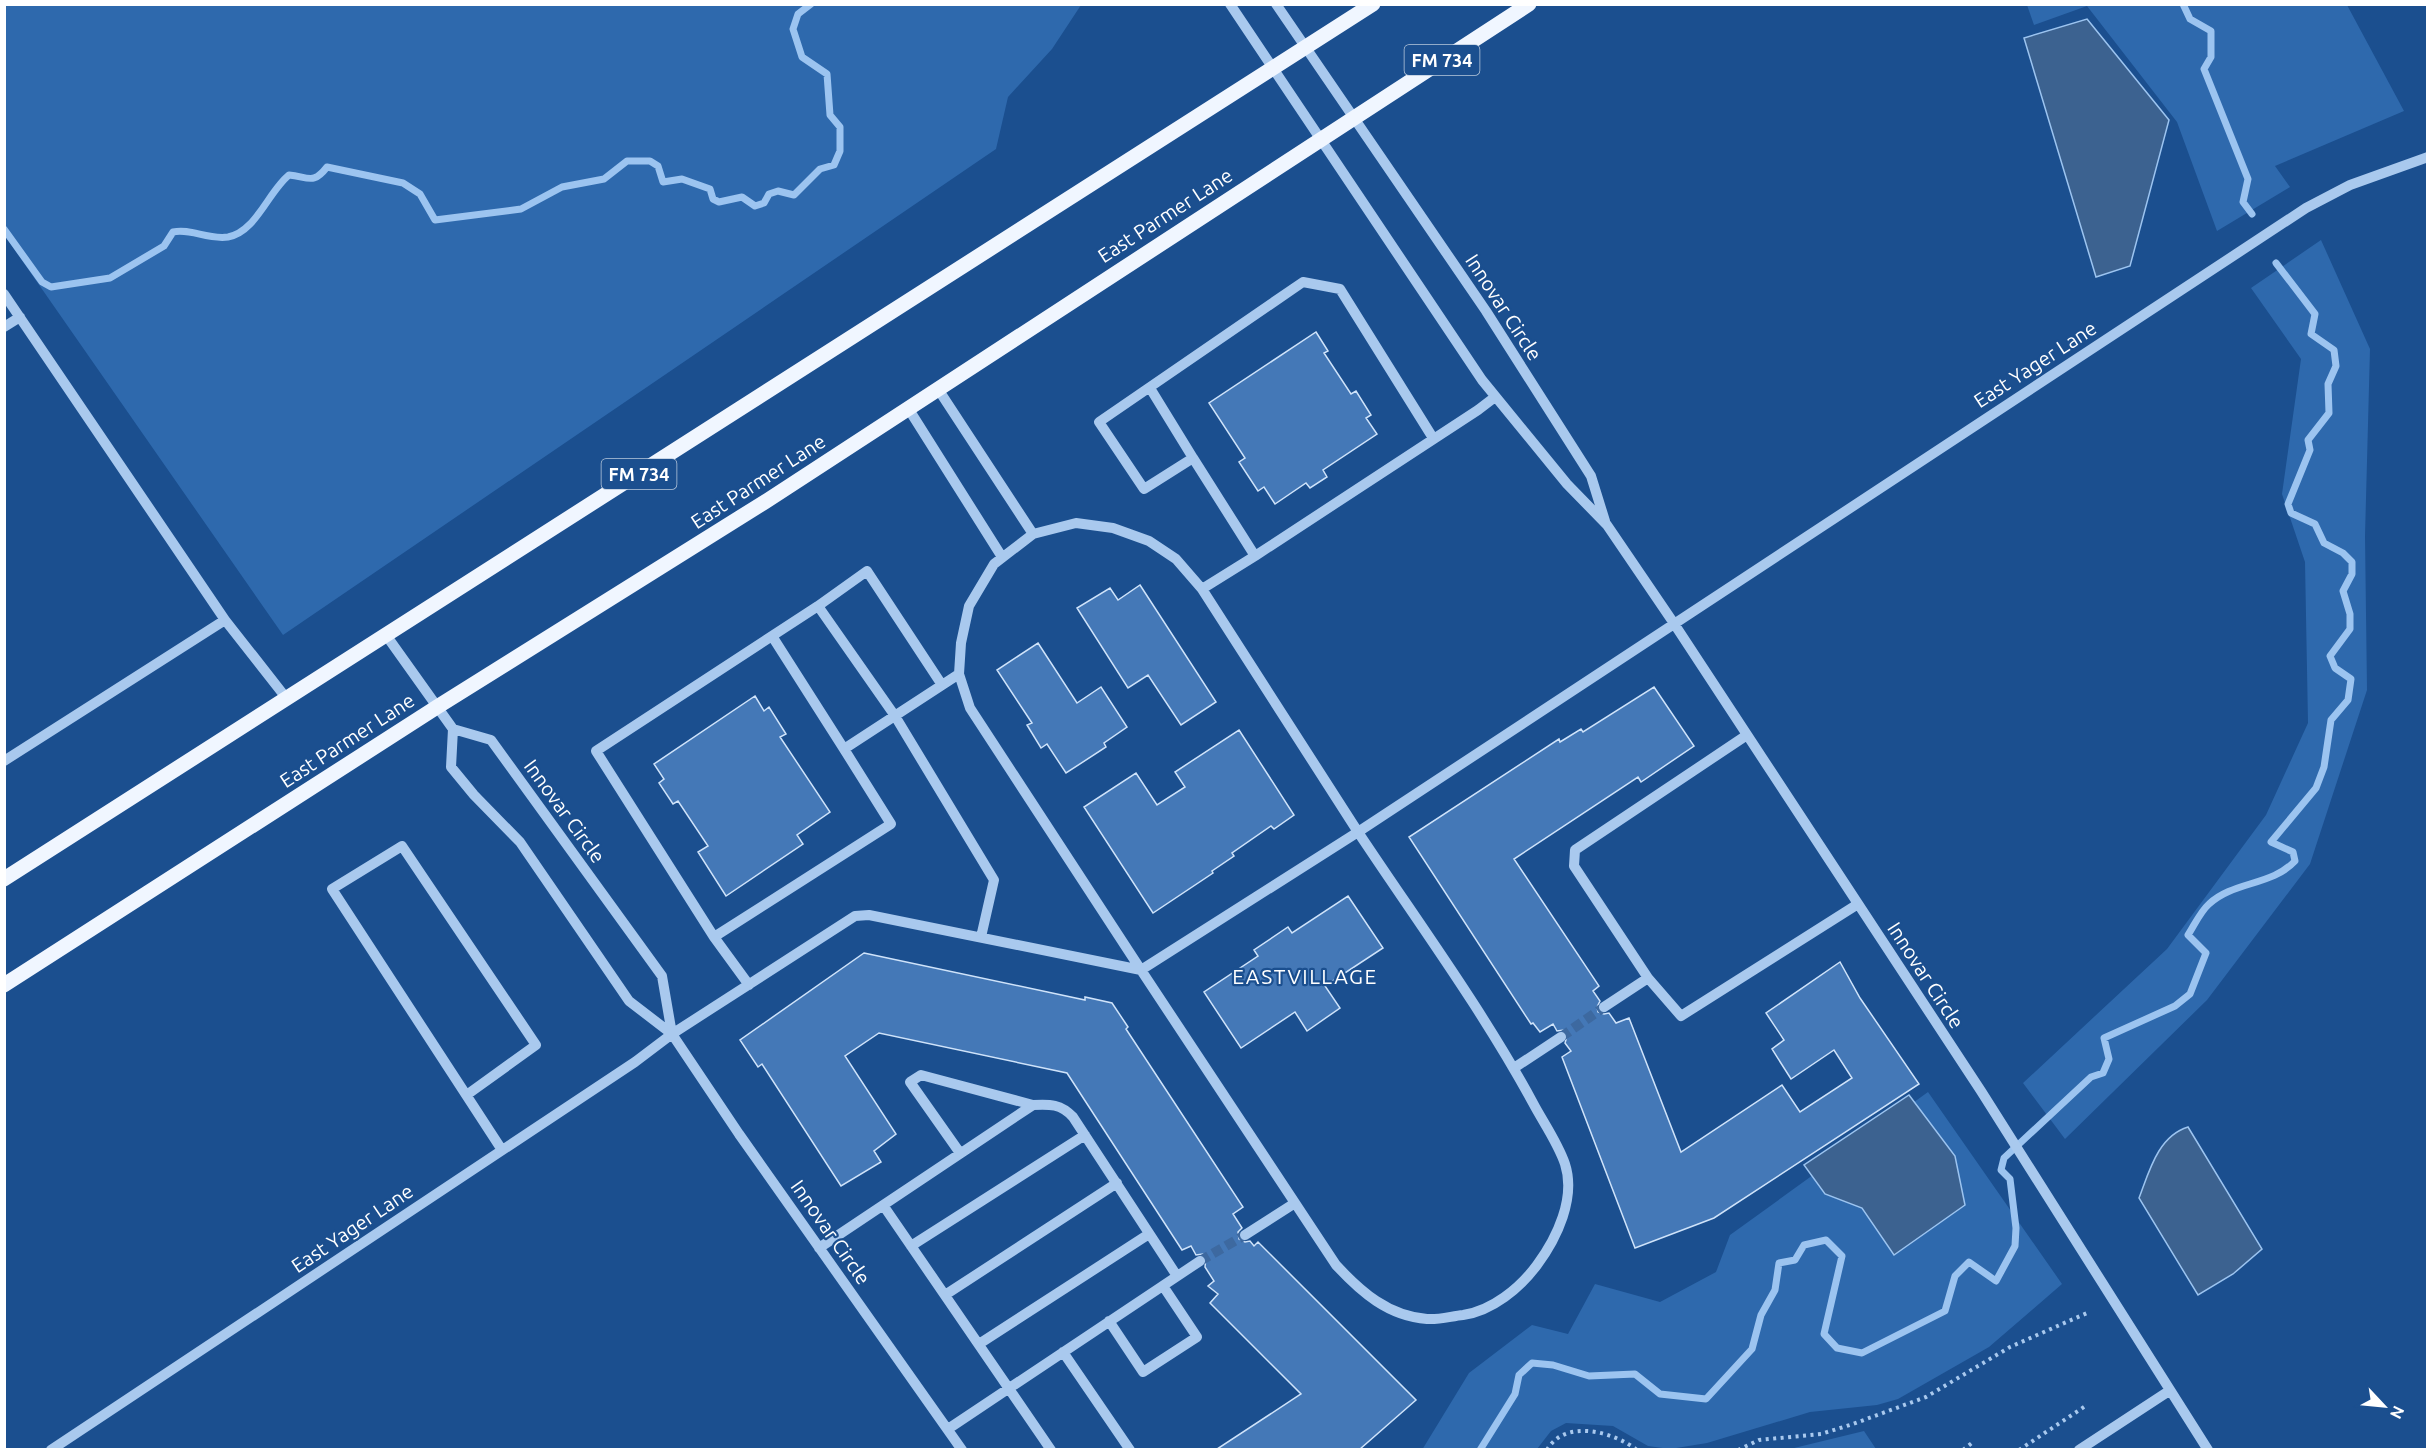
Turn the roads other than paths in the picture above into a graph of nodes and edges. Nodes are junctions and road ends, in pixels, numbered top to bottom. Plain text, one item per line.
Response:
1 (1230, 4) edge
2 (1276, 4) edge
3 (1373, 4) edge
4 (1529, 4) edge
5 (1306, 48) junction
6 (1274, 69) junction
7 (1354, 116) junction
8 (1322, 138) junction
9 (2427, 157) edge
10 (4, 294) edge
11 (20, 317) junction
12 (4, 327) edge
13 (1150, 388) junction
14 (938, 389) junction
15 (1495, 397) junction
16 (908, 408) junction
17 (1433, 438) junction
18 (1193, 458) junction
19 (1606, 525) junction
20 (1033, 534) junction
21 (1255, 556) junction
22 (1002, 557) junction
23 (1202, 589) junction
24 (818, 606) junction
25 (225, 620) junction
26 (1673, 622) junction
27 (386, 635) junction
28 (772, 636) junction
29 (959, 675) junction
30 (942, 685) junction
31 (287, 699) junction
32 (437, 707) junction
33 (895, 716) junction
34 (453, 729) junction
35 (1747, 735) junction
36 (844, 749) junction
37 (4, 760) edge
38 (1358, 831) junction
39 (4, 879) edge
40 (1858, 904) junction
41 (714, 937) junction
42 (981, 938) junction
43 (1141, 970) junction
44 (1648, 978) junction
45 (4, 985) edge
46 (748, 985) junction
47 (1604, 1007) tunnel mouth
48 (672, 1034) junction
49 (1561, 1037) tunnel mouth
50 (1514, 1068) junction
51 (468, 1094) junction
52 (1033, 1105) junction
53 (1085, 1135) junction
54 (502, 1150) junction
55 (960, 1154) junction
56 (1117, 1183) junction
57 (1295, 1203) junction
58 (883, 1205) junction
59 (1149, 1234) junction
60 (1245, 1234) tunnel mouth
61 (911, 1246) junction
62 (819, 1248) junction
63 (1200, 1261) tunnel mouth
64 (1177, 1276) junction
65 (1164, 1286) junction
66 (945, 1294) junction
67 (1110, 1321) junction
68 (979, 1344) junction
69 (1063, 1352) junction
70 (1009, 1388) junction
71 (2169, 1390) junction
72 (948, 1429) junction
73 (51, 1449) edge
74 (963, 1449) edge
75 (1051, 1449) edge
76 (1130, 1449) edge
77 (2079, 1449) edge
78 (2208, 1449) edge

1 - 6 street, Innovar Circle
2 - 5 street, Innovar Circle
3 - 5 main road, FM 734
4 - 7 main road, East Parmer Lane / FM 734
5 - 6 main road, FM 734
5 - 7 street, Innovar Circle
6 - 8 street, Innovar Circle
6 - 27 main road, FM 734
7 - 8 main road, East Parmer Lane / FM 734
7 - 19 street, Innovar Circle
8 - 14 main road, East Parmer Lane / FM 734
8 - 15 street, Innovar Circle
9 - 26 street, East Yager Lane
10 - 11 street
11 - 12 street
11 - 25 street
13 - 17 street
13 - 18 street
13 - 18 street
14 - 16 main road, East Parmer Lane / FM 734
14 - 20 street
15 - 17 street
15 - 19 street, Innovar Circle
16 - 22 street
16 - 32 main road, East Parmer Lane / FM 734
17 - 21 street
18 - 21 street
19 - 26 street, Innovar Circle
20 - 22 street
20 - 23 street
21 - 23 street
22 - 29 street
23 - 38 street
24 - 28 street
24 - 30 street
24 - 33 street
25 - 31 street
25 - 37 street
26 - 35 street, Innovar Circle
26 - 38 street, East Yager Lane
27 - 31 main road, FM 734
27 - 32 street
28 - 36 street
28 - 41 street
29 - 30 street
29 - 43 street
30 - 33 street
31 - 39 main road, FM 734
32 - 34 street
32 - 45 main road, East Parmer Lane / FM 734
33 - 36 street
33 - 42 street
34 - 48 street, Innovar Circle
34 - 48 street, Innovar Circle
35 - 40 street, Innovar Circle
35 - 44 street
36 - 41 street
38 - 43 street, East Yager Lane
38 - 50 street
40 - 44 street
40 - 71 street, Innovar Circle
41 - 46 street
42 - 43 street, East Yager Lane
42 - 46 street, East Yager Lane
43 - 57 street
44 - 47 street
46 - 48 street, East Yager Lane
48 - 54 street, East Yager Lane
48 - 62 street, Innovar Circle
49 - 50 street
50 - 57 street
51 - 51 street
51 - 54 street
52 - 53 street
52 - 55 street
52 - 55 street
53 - 56 street
53 - 61 street
54 - 73 street, East Yager Lane
55 - 58 street
56 - 59 street
56 - 66 street
57 - 60 street
58 - 61 street
58 - 62 street
59 - 64 street
59 - 68 street
61 - 66 street
62 - 72 street, Innovar Circle
63 - 64 street
64 - 65 street
65 - 67 street
65 - 67 street
66 - 68 street
67 - 69 street
68 - 70 street
69 - 70 street
69 - 76 street
70 - 72 street
70 - 75 street
71 - 77 street
71 - 78 street, Innovar Circle
72 - 74 street, Innovar Circle

